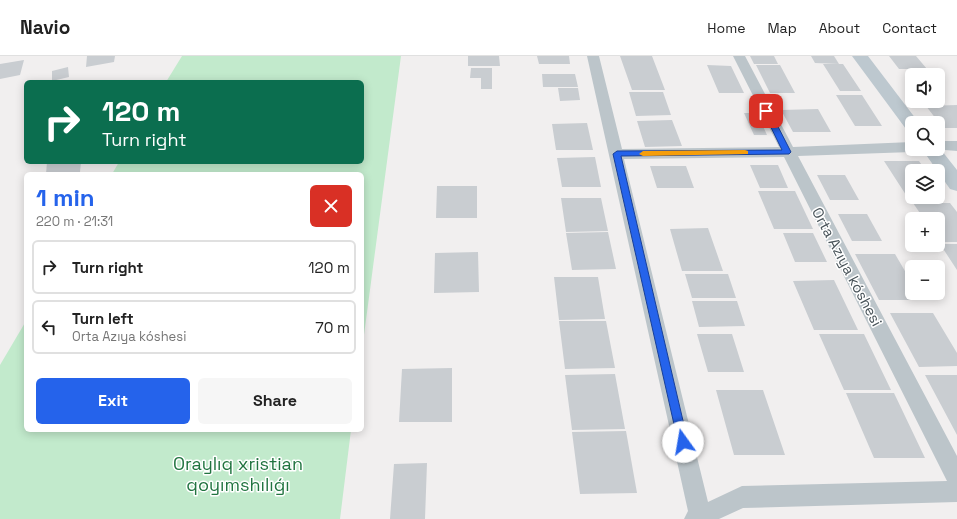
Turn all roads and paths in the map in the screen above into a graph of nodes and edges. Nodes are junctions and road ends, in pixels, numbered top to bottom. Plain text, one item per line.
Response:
1 (593, 56) edge
2 (739, 56) edge
3 (860, 56) edge
4 (906, 116) edge
5 (945, 146) edge
6 (957, 146) edge
7 (905, 147) edge
8 (787, 152) junction
9 (617, 154) junction
10 (936, 156) edge
11 (957, 184) edge
12 (957, 478) edge
13 (957, 491) edge
14 (699, 519) edge

1 - 9 street
2 - 8 street, Orta Azıya kóshesi
3 - 4 main road
5 - 6 street
7 - 8 street
8 - 9 street
8 - 12 street, Orta Azıya kóshesi
9 - 14 street
10 - 11 main road
13 - 14 street

